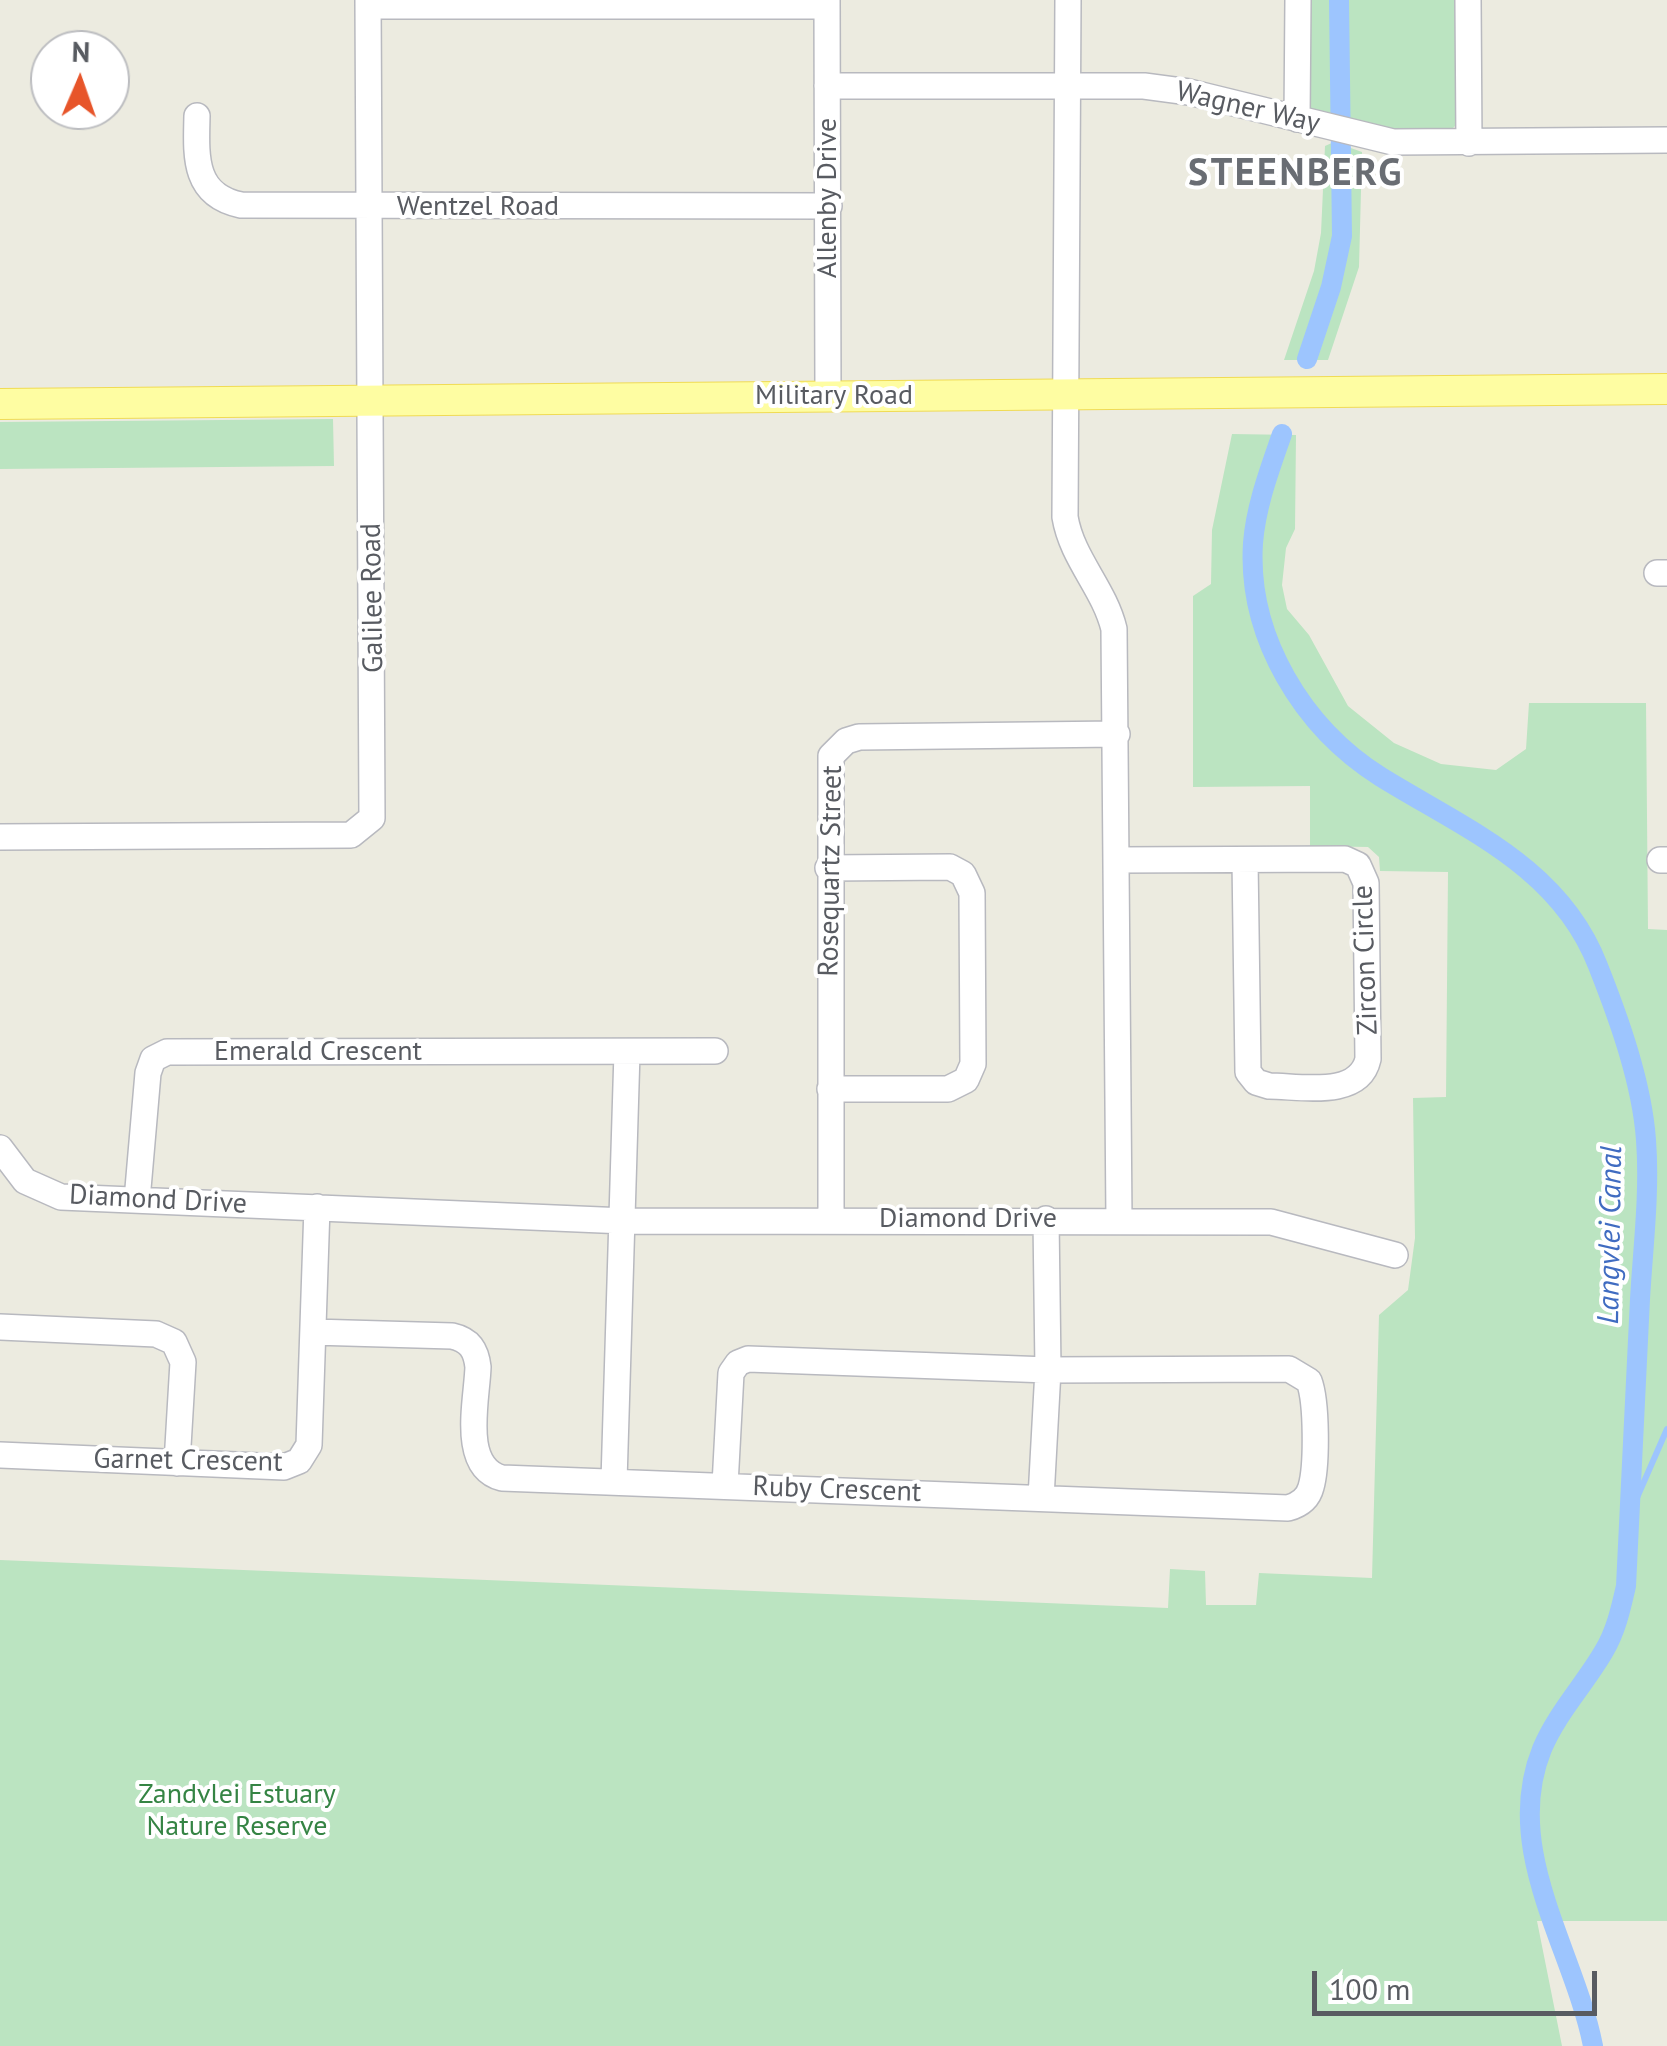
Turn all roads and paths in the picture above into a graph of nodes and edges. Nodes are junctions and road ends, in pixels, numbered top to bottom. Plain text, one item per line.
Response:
1 (1068, 0) edge
2 (1298, 0) edge
3 (1468, 0) edge
4 (368, 3) edge
5 (827, 3) edge
6 (827, 86) junction
7 (1070, 87) junction
8 (197, 116) dead end
9 (1297, 118) junction
10 (1667, 140) edge
11 (1469, 142) junction
12 (829, 206) junction
13 (367, 208) junction
14 (1667, 388) edge
15 (1066, 394) junction
16 (828, 396) junction
17 (372, 400) junction
18 (0, 404) edge
19 (1117, 734) junction
20 (0, 837) edge
21 (1118, 860) junction
22 (1244, 860) junction
23 (828, 868) junction
24 (715, 1051) dead end
25 (628, 1052) junction
26 (830, 1090) junction
27 (0, 1148) edge
28 (138, 1200) junction
29 (317, 1207) junction
30 (831, 1219) junction
31 (1046, 1219) junction
32 (1118, 1220) junction
33 (625, 1221) junction
34 (1395, 1255) dead end
35 (0, 1327) edge
36 (313, 1332) junction
37 (1048, 1370) junction
38 (0, 1455) edge
39 (177, 1462) junction
40 (614, 1480) junction
41 (725, 1485) junction
42 (1040, 1498) junction

1 - 7 street
2 - 9 street
3 - 11 street
4 - 5 street
4 - 13 street, Galilee Road
5 - 6 street, Allenby Drive
6 - 7 street, Wagner Way
6 - 12 street, Allenby Drive
7 - 9 street, Wagner Way
7 - 15 street
8 - 13 street, Wentzel Road
9 - 11 street, Wagner Way
10 - 11 street, Wagner Way
12 - 13 street, Wentzel Road
12 - 16 street, Allenby Drive
13 - 17 street, Galilee Road
14 - 15 main road, Military Road
15 - 16 main road, Military Road
15 - 19 street
16 - 17 main road, Military Road
17 - 18 main road, Military Road
17 - 20 street, Galilee Road
19 - 21 street
19 - 23 street, Rosequartz Street
21 - 22 street, Zircon Circle
21 - 32 street
22 - 22 street, Zircon Circle
23 - 26 street, Rosequartz Street
23 - 26 street
24 - 25 street, Emerald Crescent
25 - 28 street, Emerald Crescent
25 - 33 street
26 - 30 street, Rosequartz Street
27 - 28 street, Diamond Drive
28 - 29 street, Diamond Drive
29 - 33 street, Diamond Drive
29 - 36 street, Garnet Crescent
30 - 31 street, Diamond Drive
30 - 33 street, Diamond Drive
31 - 32 street, Diamond Drive
31 - 37 street
32 - 34 street, Diamond Drive
33 - 40 street
35 - 39 street
36 - 39 street, Garnet Crescent
36 - 40 street, Ruby Crescent
37 - 41 street
37 - 42 street
37 - 42 street, Ruby Crescent
38 - 39 street, Garnet Crescent
40 - 41 street, Ruby Crescent
41 - 42 street, Ruby Crescent

